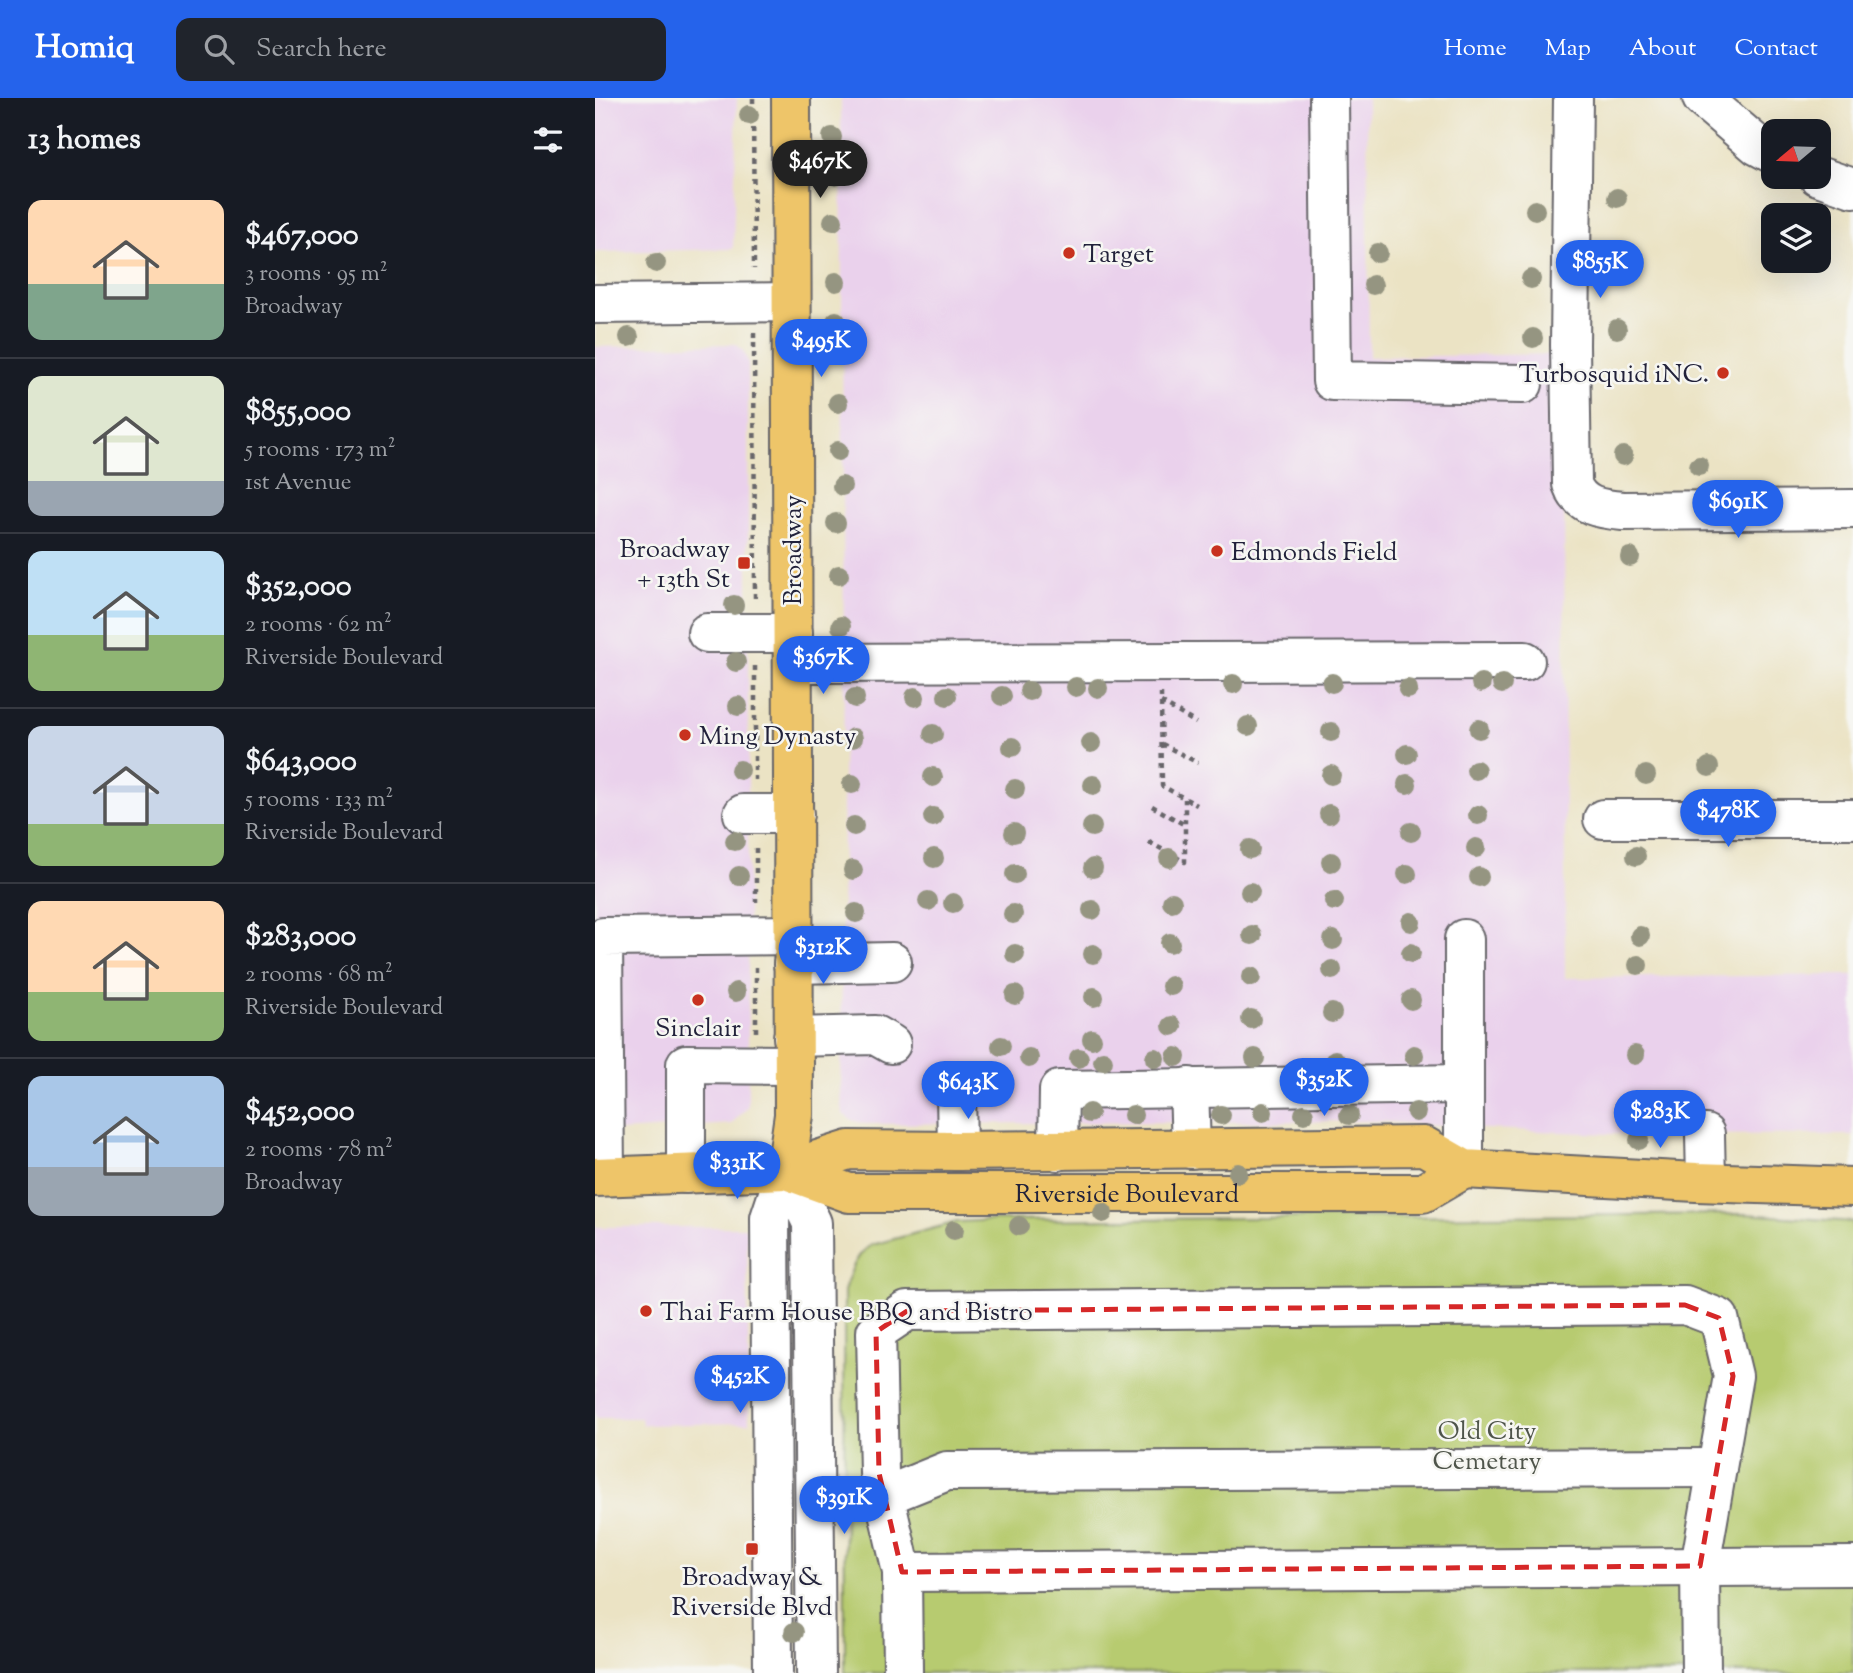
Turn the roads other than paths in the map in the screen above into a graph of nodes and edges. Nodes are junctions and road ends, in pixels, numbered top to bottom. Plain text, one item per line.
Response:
1 (791, 98) edge
2 (1329, 98) edge
3 (1573, 98) edge
4 (1702, 98) edge
5 (1761, 148) edge
6 (1831, 180) edge
7 (1853, 188) edge
8 (772, 302) junction
9 (595, 304) edge
10 (1523, 384) dead end
11 (1853, 509) edge
12 (707, 634) dead end
13 (793, 648) junction
14 (1525, 662) dead end
15 (749, 814) road end
16 (794, 814) junction
17 (1603, 819) dead end
18 (1853, 819) edge
19 (1464, 939) dead end
20 (794, 950) junction
21 (892, 962) dead end
22 (891, 1044) dead end
23 (794, 1051) junction
24 (1464, 1084) junction
25 (1189, 1087) junction
26 (956, 1091) dead end
27 (1705, 1134) dead end
28 (1191, 1149) junction
29 (1058, 1150) junction
30 (957, 1151) junction
31 (1464, 1169) junction
32 (786, 1170) junction
33 (686, 1174) junction
34 (600, 1176) edge
35 (1706, 1182) junction
36 (1853, 1187) edge
37 (1717, 1468) junction
38 (885, 1496) junction
39 (1699, 1566) junction
40 (1853, 1566) edge
41 (902, 1572) junction
42 (773, 1673) edge
43 (816, 1673) edge
44 (903, 1673) edge
45 (1702, 1673) edge

1 - 8 main road, Broadway
2 - 10 street
3 - 11 street
4 - 5 street
6 - 7 street
8 - 9 street
8 - 13 main road, Broadway
12 - 13 street
13 - 14 street
13 - 16 main road, Broadway
15 - 16 street
16 - 20 main road, Broadway
17 - 18 street
19 - 24 street
20 - 21 street
20 - 23 main road, Broadway
20 - 34 street
22 - 23 street
23 - 32 main road, Broadway
23 - 33 street
24 - 25 street
24 - 31 street
25 - 28 street
25 - 29 street
26 - 30 street
27 - 35 street
28 - 29 main road, Riverside Boulevard
28 - 31 main road, Riverside Boulevard
29 - 30 main road, Riverside Boulevard
30 - 32 main road, Riverside Boulevard
31 - 32 main road, Riverside Boulevard
31 - 35 main road, Riverside Boulevard
32 - 33 main road, Riverside Boulevard
32 - 42 street, Broadway
32 - 43 street
33 - 34 main road, Riverside Boulevard
35 - 36 main road, Riverside Boulevard
37 - 38 street
37 - 38 street
37 - 39 street
38 - 41 street
39 - 40 street
39 - 41 street
39 - 45 street
41 - 44 street

